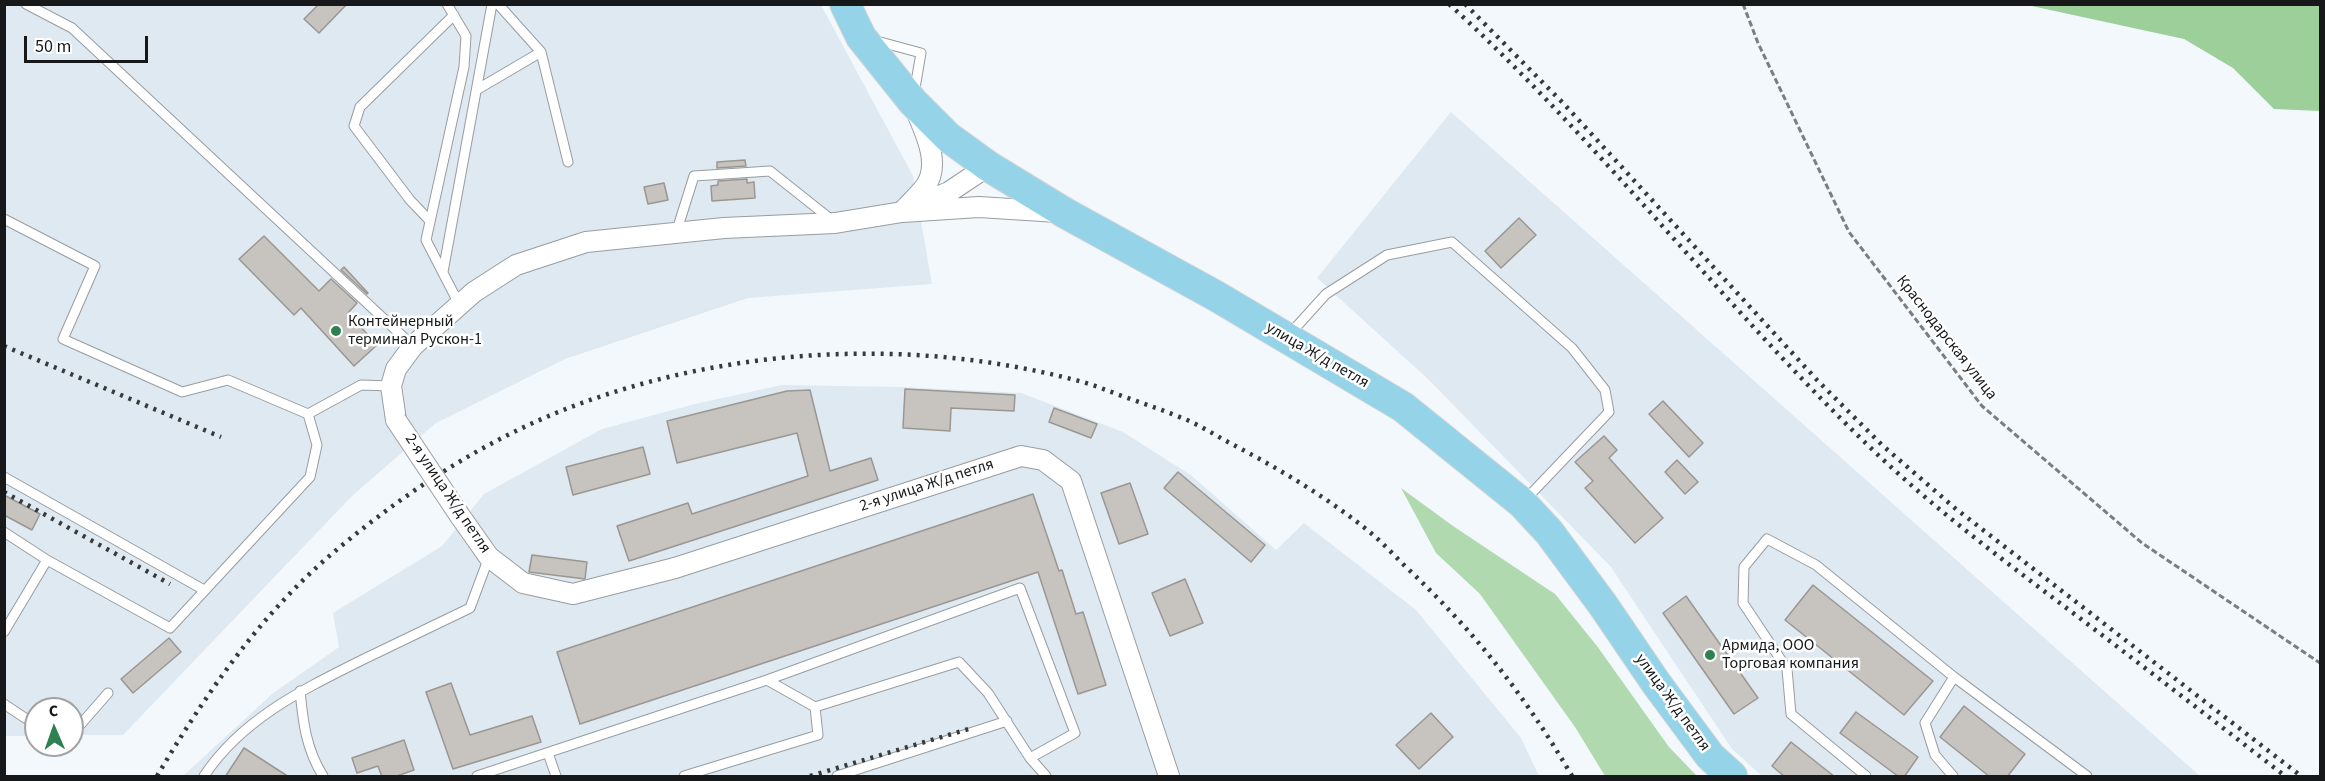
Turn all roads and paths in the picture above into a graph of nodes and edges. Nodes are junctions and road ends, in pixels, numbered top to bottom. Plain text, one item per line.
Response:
1 (26, 4) edge
2 (447, 4) edge
3 (492, 4) edge
4 (498, 4) edge
5 (845, 4) edge
6 (1743, 4) edge
7 (454, 15) junction
8 (541, 52) junction
9 (478, 89) junction
10 (913, 102) junction
11 (568, 162) dead end
12 (988, 166) junction
13 (902, 212) junction
14 (1065, 213) junction
15 (4, 219) edge
16 (430, 221) junction
17 (835, 222) junction
18 (676, 233) junction
19 (443, 272) junction
20 (459, 304) junction
21 (1286, 338) junction
22 (413, 346) junction
23 (391, 386) junction
24 (309, 414) junction
25 (4, 477) edge
26 (1522, 503) junction
27 (4, 532) edge
28 (489, 557) junction
29 (47, 560) junction
30 (204, 590) junction
31 (4, 632) edge
32 (2320, 663) edge
33 (1954, 677) junction
34 (767, 680) junction
35 (300, 691) junction
36 (108, 693) dead end
37 (4, 704) edge
38 (815, 707) junction
39 (24, 717) edge
40 (84, 721) edge
41 (1007, 721) junction
42 (548, 753) junction
43 (1030, 758) junction
44 (204, 777) edge
45 (322, 777) edge
46 (477, 777) edge
47 (556, 777) edge
48 (684, 777) edge
49 (837, 777) edge
50 (1046, 777) edge
51 (1169, 777) edge
52 (1732, 777) edge
53 (1866, 777) edge
54 (1953, 777) edge
55 (2087, 777) edge

1 - 22 lane
2 - 7 lane
3 - 9 lane
4 - 8 lane
5 - 10 main road, улица Ж/д петля
6 - 32 path, Краснодарская улица
7 - 16 lane
7 - 16 lane
8 - 9 lane
8 - 11 lane
9 - 19 lane
10 - 12 main road, улица Ж/д петля
10 - 13 street
12 - 13 street
12 - 14 main road, улица Ж/д петля
13 - 14 street
13 - 17 street
14 - 21 main road, улица Ж/д петля
15 - 24 lane
16 - 19 lane
17 - 18 street
17 - 18 lane
18 - 20 street
19 - 20 lane
20 - 22 street
21 - 26 main road, улица Ж/д петля
21 - 26 lane
22 - 23 street
23 - 24 lane
23 - 28 street, 2-я улица Ж/д петля, bridge
24 - 30 lane
25 - 30 lane
26 - 52 main road, улица Ж/д петля
27 - 29 lane
28 - 35 lane
28 - 51 street, 2-я улица Ж/д петля
29 - 30 lane
29 - 31 lane
33 - 53 lane
33 - 54 lane
33 - 55 lane
34 - 38 lane
34 - 42 lane
34 - 43 lane
35 - 44 lane
35 - 45 lane
36 - 40 lane
37 - 39 lane
38 - 41 lane
38 - 48 lane
41 - 43 lane
41 - 49 lane
42 - 46 lane
42 - 47 lane
43 - 50 lane

